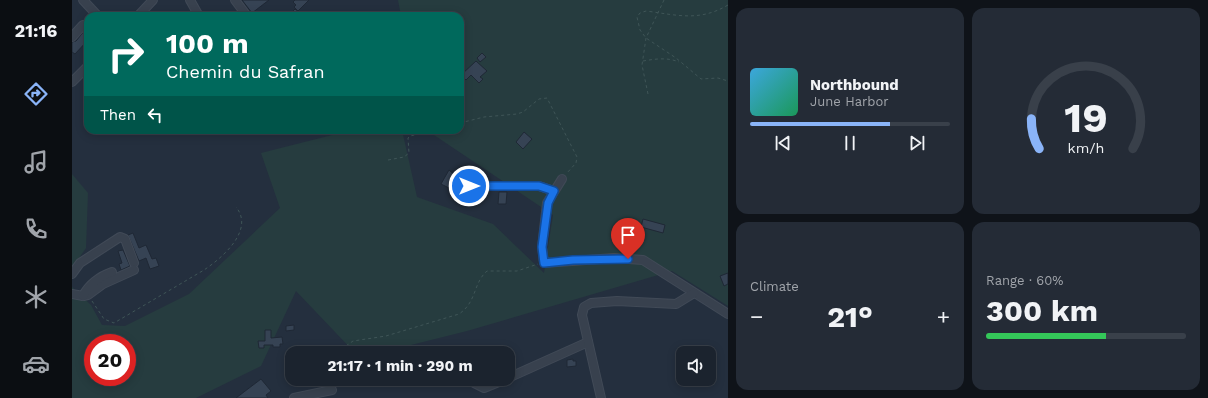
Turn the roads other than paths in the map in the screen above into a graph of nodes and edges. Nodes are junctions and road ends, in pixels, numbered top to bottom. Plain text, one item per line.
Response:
1 (82, 0) edge
2 (153, 0) edge
3 (190, 0) edge
4 (235, 0) edge
5 (94, 12) edge
6 (142, 12) edge
7 (197, 12) edge
8 (244, 12) edge
9 (84, 25) edge
10 (72, 36) edge
11 (84, 70) edge
12 (72, 82) edge
13 (562, 178) road end
14 (469, 186) dead end
15 (554, 191) junction
16 (112, 272) dead end
17 (72, 274) edge
18 (694, 293) junction
19 (72, 294) edge
20 (85, 296) junction
21 (728, 314) edge
22 (588, 342) junction
23 (515, 375) edge
24 (332, 390) dead end
25 (294, 398) edge
26 (601, 398) edge

1 - 5 street
2 - 6 street
3 - 7 street
4 - 8 street
9 - 10 street
11 - 12 street
13 - 15 street
14 - 15 street
15 - 18 street
16 - 20 street
17 - 20 street
18 - 21 street
18 - 22 street
19 - 20 street
22 - 23 street
22 - 26 street
24 - 25 street

